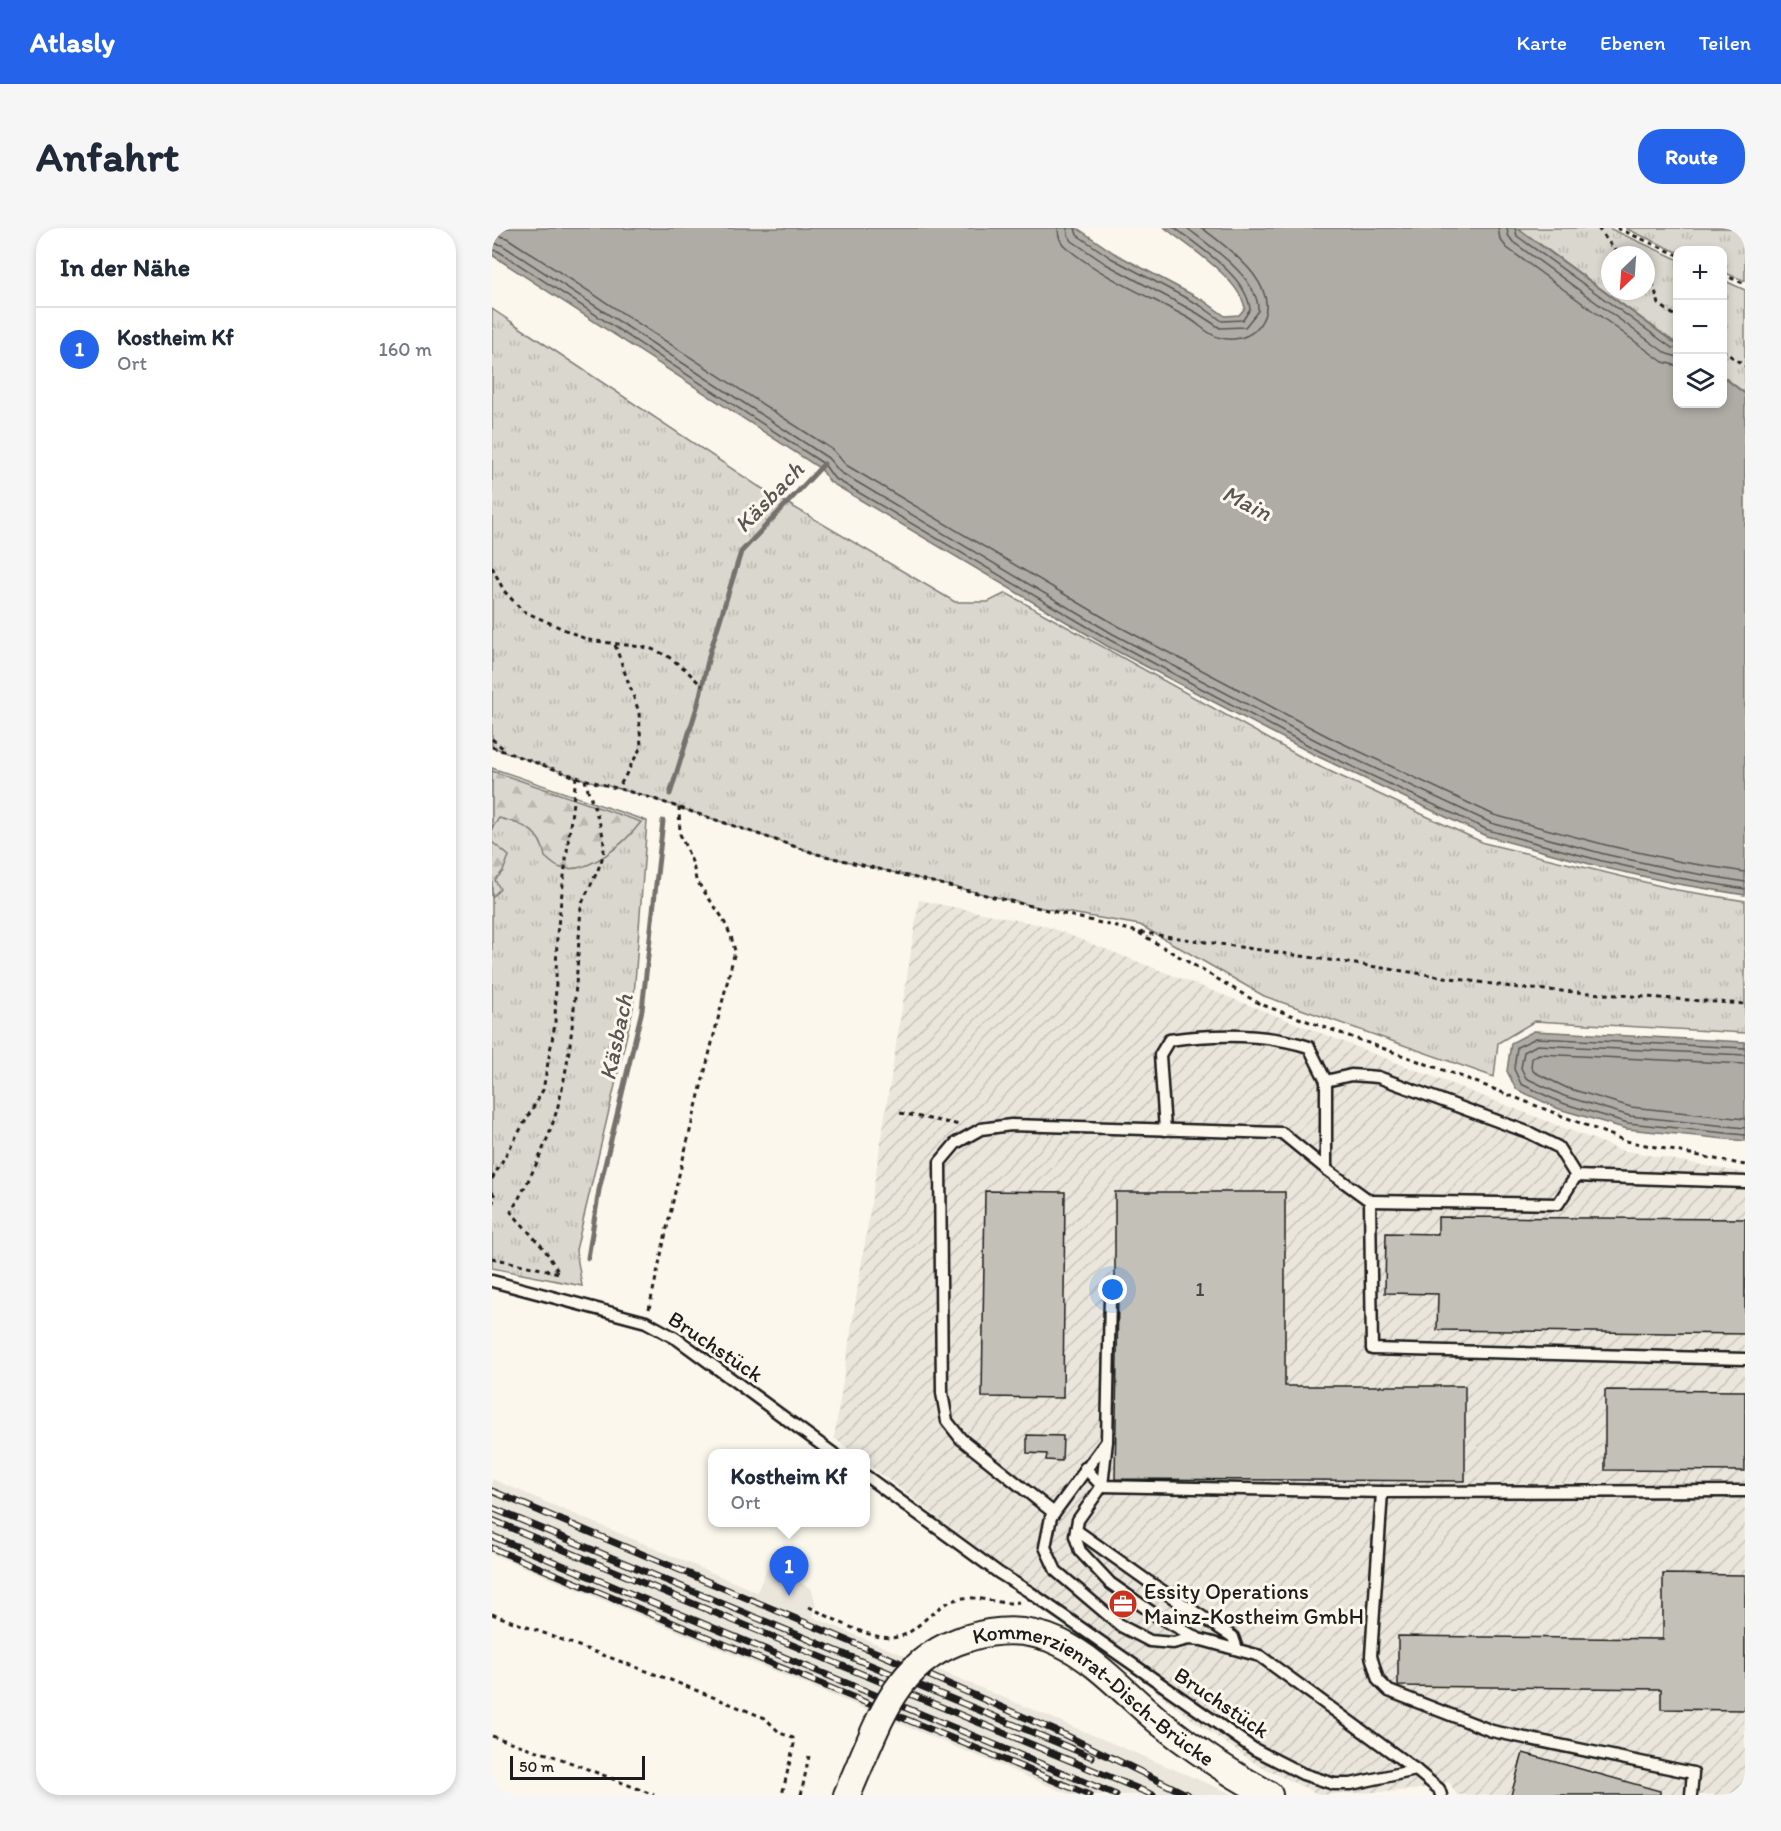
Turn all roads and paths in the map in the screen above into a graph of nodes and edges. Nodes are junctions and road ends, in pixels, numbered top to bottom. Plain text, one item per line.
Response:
1 (1598, 228) edge
2 (1617, 228) edge
3 (1612, 246) edge
4 (1673, 253) edge
5 (1727, 276) edge
6 (1745, 284) edge
7 (1655, 291) edge
8 (1673, 315) edge
9 (1727, 353) edge
10 (1745, 366) edge
11 (492, 567) edge
12 (615, 645) junction
13 (702, 686) dead end
14 (492, 740) edge
15 (492, 747) edge
16 (508, 752) junction
17 (576, 777) junction
18 (585, 780) junction
19 (618, 789) junction
20 (681, 808) junction
21 (1138, 932) junction
22 (1745, 1004) edge
23 (1326, 1081) junction
24 (900, 1113) dead end
25 (981, 1129) junction
26 (1165, 1130) junction
27 (1745, 1165) edge
28 (1326, 1169) junction
29 (1576, 1176) junction
30 (492, 1179) edge
31 (1745, 1182) edge
32 (492, 1192) edge
33 (1370, 1201) junction
34 (492, 1205) edge
35 (492, 1258) edge
36 (492, 1281) edge
37 (1110, 1297) dead end
38 (646, 1322) junction
39 (1745, 1359) edge
40 (1107, 1441) junction
41 (827, 1449) edge
42 (1085, 1468) junction
43 (870, 1479) edge
44 (1102, 1486) junction
45 (1745, 1491) edge
46 (1382, 1492) junction
47 (1054, 1513) junction
48 (1076, 1530) junction
49 (1039, 1599) junction
50 (809, 1607) dead end
51 (492, 1614) edge
52 (1202, 1640) junction
53 (1237, 1649) junction
54 (492, 1736) edge
55 (809, 1756) dead end
56 (1416, 1770) junction
57 (654, 1795) edge
58 (782, 1795) edge
59 (801, 1795) edge
60 (848, 1795) edge
61 (1269, 1795) edge
62 (1441, 1795) edge
63 (1691, 1795) edge

1 - 3 path
2 - 4 path
5 - 6 path
7 - 8 path
9 - 10 path
11 - 12 path
12 - 13 path
12 - 19 path
14 - 16 path
15 - 16 path
16 - 17 path
17 - 18 path
17 - 30 path
18 - 19 path
18 - 35 path
19 - 20 path
20 - 21 path
20 - 38 path
21 - 22 path
21 - 27 path
23 - 26 lane
23 - 28 lane
23 - 29 lane
24 - 25 path
25 - 26 lane
25 - 47 lane
26 - 28 lane
28 - 33 lane
29 - 31 lane
29 - 33 lane
32 - 34 path
33 - 39 lane
36 - 38 lane, Bruchstück
37 - 40 lane
38 - 41 lane, Bruchstück
40 - 42 lane
40 - 44 lane
42 - 44 lane
42 - 47 lane
43 - 49 lane, Bruchstück
44 - 46 lane
44 - 48 lane
45 - 46 lane
46 - 63 lane
47 - 52 lane
48 - 52 lane
48 - 53 lane
49 - 50 path
49 - 56 lane, Bruchstück
51 - 58 path
52 - 53 lane
53 - 56 lane
54 - 57 path
55 - 59 path
56 - 62 lane
60 - 61 street, Kommerzienrat-Disch-Brücke, bridge

